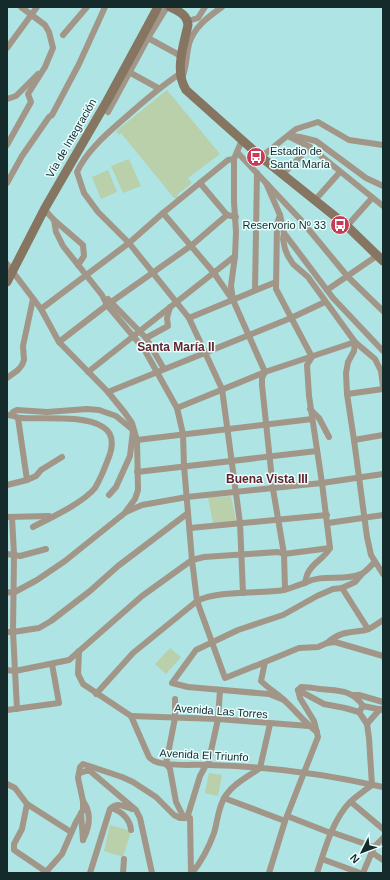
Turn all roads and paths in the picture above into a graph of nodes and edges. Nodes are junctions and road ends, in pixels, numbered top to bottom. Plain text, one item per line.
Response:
1 (21, 7) edge
2 (37, 7) edge
3 (87, 7) edge
4 (105, 7) edge
5 (158, 7) edge
6 (167, 7) edge
7 (170, 7) edge
8 (205, 7) edge
9 (222, 7) edge
10 (31, 14) junction
11 (188, 21) junction
12 (64, 36) dead end
13 (148, 38) junction
14 (7, 48) edge
15 (181, 56) junction
16 (44, 67) junction
17 (129, 72) junction
18 (181, 76) junction
19 (158, 88) junction
20 (7, 99) edge
21 (108, 112) dead end
22 (288, 136) junction
23 (242, 140) junction
24 (7, 145) edge
25 (383, 145) edge
26 (310, 147) junction
27 (237, 152) junction
28 (261, 157) junction
29 (234, 159) junction
30 (340, 172) junction
31 (256, 173) junction
32 (283, 174) junction
33 (7, 183) edge
34 (200, 183) junction
35 (266, 183) junction
36 (383, 186) edge
37 (372, 198) junction
38 (314, 200) junction
39 (383, 206) edge
40 (45, 210) junction
41 (163, 213) junction
42 (227, 215) junction
43 (280, 215) junction
44 (236, 217) junction
45 (54, 220) junction
46 (347, 226) junction
47 (284, 232) junction
48 (129, 243) junction
49 (192, 245) junction
50 (235, 256) junction
51 (380, 258) edge
52 (78, 265) junction
53 (10, 268) edge
54 (153, 273) junction
55 (214, 273) junction
56 (85, 275) junction
57 (348, 277) junction
58 (7, 282) edge
59 (276, 282) junction
60 (255, 290) junction
61 (327, 290) junction
62 (33, 299) junction
63 (233, 300) junction
64 (177, 302) junction
65 (325, 302) junction
66 (109, 303) junction
67 (170, 307) junction
68 (41, 309) junction
69 (383, 311) edge
70 (189, 318) junction
71 (291, 318) junction
72 (140, 331) junction
73 (133, 336) junction
74 (248, 336) junction
75 (146, 338) junction
76 (59, 342) junction
77 (356, 342) junction
78 (383, 351) edge
79 (205, 352) junction
80 (312, 357) junction
81 (164, 369) junction
82 (88, 372) junction
83 (156, 372) junction
84 (265, 372) junction
85 (7, 378) edge
86 (383, 387) edge
87 (222, 389) junction
88 (108, 392) junction
89 (346, 394) junction
90 (177, 408) junction
91 (310, 409) junction
92 (9, 415) edge
93 (18, 418) junction
94 (312, 419) junction
95 (266, 424) junction
96 (228, 429) junction
97 (133, 430) junction
98 (183, 434) junction
99 (383, 435) edge
100 (329, 437) dead end
101 (137, 440) junction
102 (354, 440) junction
103 (317, 451) junction
104 (269, 456) junction
105 (62, 457) dead end
106 (231, 460) junction
107 (184, 466) junction
108 (137, 472) junction
109 (383, 474) edge
110 (359, 478) junction
111 (27, 480) junction
112 (322, 483) junction
113 (7, 485) edge
114 (273, 488) junction
115 (236, 492) junction
116 (109, 495) dead end
117 (187, 497) junction
118 (126, 512) junction
119 (188, 513) junction
120 (327, 515) junction
121 (383, 515) edge
122 (52, 516) junction
123 (9, 517) edge
124 (364, 518) junction
125 (279, 520) junction
126 (240, 523) junction
127 (328, 523) junction
128 (33, 527) dead end
129 (190, 528) junction
130 (330, 548) junction
131 (46, 549) dead end
132 (7, 554) edge
133 (284, 554) junction
134 (14, 555) junction
135 (241, 555) junction
136 (192, 560) junction
137 (375, 562) junction
138 (362, 574) junction
139 (383, 574) edge
140 (305, 583) junction
141 (342, 588) junction
142 (285, 589) junction
143 (10, 593) edge
144 (243, 593) junction
145 (197, 601) junction
146 (383, 620) edge
147 (368, 630) junction
148 (10, 632) edge
149 (213, 642) junction
150 (327, 643) junction
151 (79, 651) junction
152 (383, 656) edge
153 (265, 662) junction
154 (52, 664) junction
155 (7, 670) edge
156 (15, 671) junction
157 (220, 690) junction
158 (298, 690) junction
159 (96, 694) junction
160 (353, 694) junction
161 (175, 699) dead end
162 (284, 700) junction
163 (383, 702) edge
164 (363, 706) junction
165 (17, 709) junction
166 (382, 709) edge
167 (7, 710) edge
168 (359, 712) junction
169 (132, 716) junction
170 (175, 718) junction
171 (218, 719) junction
172 (270, 724) junction
173 (367, 724) junction
174 (309, 726) junction
175 (317, 732) junction
176 (166, 764) junction
177 (207, 765) junction
178 (260, 768) junction
179 (304, 772) junction
180 (80, 773) junction
181 (7, 784) edge
182 (372, 785) junction
183 (383, 787) edge
184 (224, 798) junction
185 (83, 801) junction
186 (351, 802) junction
187 (27, 804) junction
188 (112, 808) junction
189 (136, 810) junction
190 (81, 813) junction
191 (187, 818) junction
192 (286, 818) junction
193 (131, 830) dead end
194 (383, 830) edge
195 (71, 832) junction
196 (331, 832) junction
197 (383, 838) edge
198 (372, 849) junction
199 (124, 859) dead end
200 (322, 859) junction
201 (383, 860) edge
202 (46, 873) edge
203 (90, 873) edge
204 (123, 873) edge
205 (152, 873) edge
206 (191, 873) edge
207 (269, 873) edge
208 (317, 873) edge
209 (362, 873) edge

1 - 10 street
2 - 10 street
3 - 12 street
4 - 33 street
5 - 40 main road, Vía de Integración
6 - 13 street
7 - 11 main road
8 - 11 street
9 - 18 street
10 - 14 street
10 - 16 street
11 - 15 main road
13 - 15 street
13 - 17 street
15 - 18 main road
16 - 20 street
16 - 24 street
17 - 19 street
17 - 21 street
18 - 19 street
18 - 23 main road
19 - 48 street
22 - 25 street
22 - 26 street
22 - 28 street
22 - 36 street
23 - 27 street
23 - 28 main road
26 - 30 street
26 - 32 street
27 - 29 street
27 - 31 street
28 - 32 main road
29 - 34 street
29 - 44 street
30 - 37 street
30 - 38 street
31 - 35 street
31 - 60 street
32 - 38 main road
34 - 41 street
34 - 42 street
35 - 43 street
35 - 57 street
37 - 39 street
37 - 46 street
38 - 46 main road
40 - 45 street
40 - 53 main road, Vía de Integración
41 - 48 street
41 - 49 street
42 - 44 street
42 - 49 street
43 - 47 street
43 - 59 street
44 - 50 street
45 - 52 street
45 - 52 street
46 - 51 main road
47 - 61 street
47 - 65 street
48 - 54 street
48 - 56 street
49 - 54 street
49 - 55 street
50 - 55 street
50 - 63 street
51 - 57 street
52 - 56 street
53 - 58 main road, Vía de Integración
53 - 62 street
54 - 64 street
54 - 66 street
55 - 63 street
55 - 64 street
56 - 66 street
56 - 68 street
57 - 61 street
57 - 69 street
59 - 60 street
59 - 71 street
60 - 63 street
61 - 78 street
62 - 68 street
62 - 85 street
63 - 70 street
63 - 74 street
64 - 67 street
64 - 70 street
65 - 71 street
65 - 77 street
66 - 72 street
66 - 73 street
66 - 76 street
67 - 72 street
67 - 75 street
68 - 76 street
70 - 79 street
71 - 74 street
71 - 80 street
72 - 73 street
72 - 75 street
73 - 82 street
73 - 83 street
74 - 79 street
74 - 84 street
75 - 81 street
76 - 82 street
77 - 80 street
77 - 86 street
77 - 89 street
79 - 81 street
79 - 87 street
80 - 84 street
80 - 91 street
81 - 83 street
82 - 88 street
83 - 88 street
83 - 90 street
84 - 87 street
84 - 95 street
86 - 89 street
87 - 90 street
87 - 96 street
88 - 97 street
89 - 102 street
90 - 98 street
91 - 94 street
91 - 100 street
92 - 93 street
92 - 97 street
93 - 111 street
93 - 122 street
94 - 95 street
94 - 103 street
95 - 96 street
95 - 104 street
96 - 98 street
96 - 106 street
97 - 101 street
97 - 116 street
98 - 101 street
98 - 107 street
99 - 102 street
101 - 108 street
102 - 110 street
103 - 104 street
103 - 112 street
104 - 106 street
104 - 114 street
105 - 111 street
106 - 107 street
106 - 115 street
107 - 108 street
107 - 117 street
108 - 118 street
109 - 110 street
110 - 112 street
110 - 124 street
111 - 113 street
112 - 114 street
112 - 120 street
114 - 115 street
114 - 125 street
115 - 117 street
115 - 126 street
117 - 118 street
117 - 119 street
118 - 143 street
119 - 129 street
119 - 148 street
120 - 125 street
120 - 127 street
121 - 124 street
122 - 123 street
122 - 128 street
123 - 134 street
124 - 127 street
124 - 137 street
125 - 126 street
125 - 133 street
126 - 129 street
126 - 135 street
127 - 130 street
129 - 136 street
130 - 133 street
130 - 140 street
131 - 134 street
132 - 134 street
133 - 135 street
133 - 142 street
134 - 143 street
135 - 136 street
135 - 144 street
136 - 145 street
136 - 151 street
137 - 138 street
137 - 139 street
138 - 140 street
138 - 141 street
140 - 142 street
141 - 147 street
141 - 149 street
142 - 144 street
143 - 148 street
144 - 145 street
145 - 149 street
145 - 159 street
146 - 147 street
147 - 150 street
148 - 156 street
149 - 153 street
149 - 157 street
150 - 152 street
150 - 153 street
151 - 154 street
151 - 159 street
153 - 162 street
154 - 156 street
154 - 165 street
155 - 156 street
156 - 165 street
157 - 162 street
157 - 171 street
158 - 160 street
158 - 168 street
158 - 175 street
159 - 169 street
160 - 163 street
160 - 164 street
161 - 170 street
162 - 174 street
164 - 166 street
164 - 168 street
165 - 167 street
166 - 173 street
168 - 173 street
169 - 170 street, Avenida Las Torres
169 - 176 street, Avenida El Triunfo
170 - 171 street, Avenida Las Torres
170 - 176 street
171 - 172 street, Avenida Las Torres
171 - 177 street
172 - 174 street, Avenida Las Torres
172 - 178 street
173 - 182 street
174 - 175 street
175 - 179 street
176 - 177 street, Avenida El Triunfo
176 - 191 street
177 - 178 street, Avenida El Triunfo
177 - 191 street
178 - 179 street, Avenida El Triunfo
178 - 184 street
179 - 182 street, Avenida El Triunfo
179 - 192 street
180 - 185 street
180 - 189 street
180 - 191 street
181 - 187 street
182 - 183 street, Avenida El Triunfo
182 - 186 street
184 - 192 street
184 - 206 street
185 - 190 street
185 - 190 street
186 - 194 street
186 - 196 street
187 - 195 street
187 - 202 street
188 - 189 street
188 - 193 street
188 - 203 street
189 - 205 street
190 - 195 street
191 - 206 street
192 - 196 street
192 - 207 street
195 - 202 street
196 - 198 street
196 - 200 street
197 - 198 street
198 - 201 street
198 - 209 street
199 - 204 street
200 - 208 street
200 - 209 street

